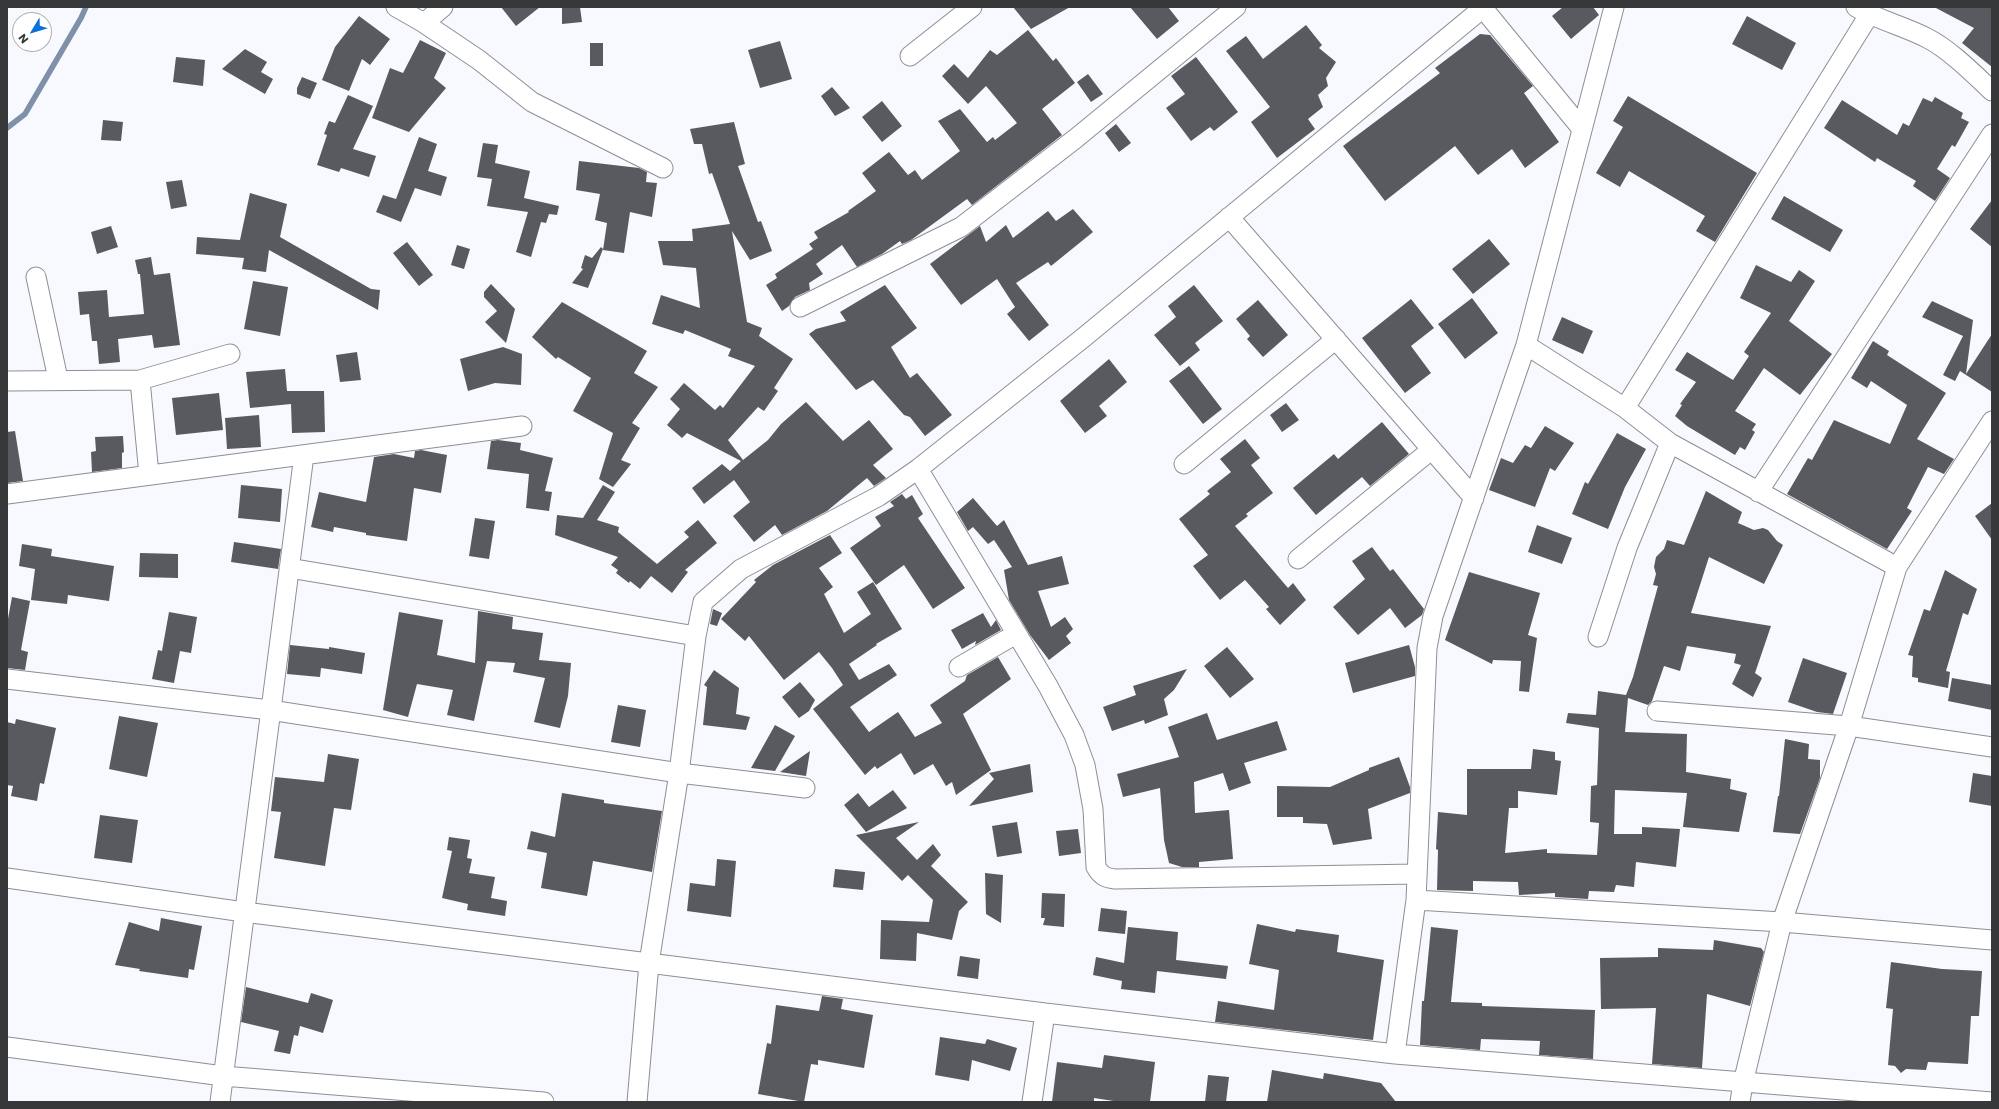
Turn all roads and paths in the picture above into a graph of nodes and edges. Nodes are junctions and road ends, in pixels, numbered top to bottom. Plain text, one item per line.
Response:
1 (396, 7) edge
2 (443, 7) edge
3 (972, 7) edge
4 (1236, 7) edge
5 (1614, 7) edge
6 (1483, 8) edge
7 (1863, 11) edge
8 (424, 23) junction
9 (910, 56) dead end
10 (1992, 91) edge
11 (1582, 129) junction
12 (1992, 134) edge
13 (663, 168) dead end
14 (1229, 217) junction
15 (36, 276) dead end
16 (800, 307) dead end
17 (1336, 339) junction
18 (1526, 345) junction
19 (230, 354) dead end
20 (58, 379) junction
21 (140, 380) junction
22 (7, 381) edge
23 (1625, 408) junction
24 (1992, 421) edge
25 (522, 426) dead end
26 (1670, 442) junction
27 (1431, 450) junction
28 (304, 455) junction
29 (1184, 464) dead end
30 (918, 469) junction
31 (149, 475) junction
32 (1758, 492) junction
33 (7, 494) edge
34 (1474, 498) junction
35 (1298, 559) dead end
36 (1897, 567) junction
37 (289, 568) junction
38 (1016, 634) junction
39 (696, 636) junction
40 (1598, 638) dead end
41 (959, 667) dead end
42 (7, 679) edge
43 (270, 710) junction
44 (1657, 711) dead end
45 (1849, 726) junction
46 (1992, 747) edge
47 (679, 773) junction
48 (805, 788) dead end
49 (1417, 874) junction
50 (7, 878) edge
51 (1416, 900) junction
52 (244, 912) junction
53 (1782, 922) junction
54 (1992, 940) edge
55 (649, 963) junction
56 (1044, 1013) junction
57 (7, 1047) edge
58 (1395, 1054) junction
59 (223, 1076) junction
60 (1743, 1082) junction
61 (220, 1102) edge
62 (544, 1102) edge
63 (637, 1102) edge
64 (1032, 1102) edge
65 (1740, 1102) edge
66 (1992, 1102) edge

1 - 8 street
2 - 8 street
3 - 9 street
4 - 16 street
5 - 11 street
6 - 11 street
6 - 14 street
7 - 10 street
7 - 23 street
8 - 13 street
11 - 18 street
12 - 32 street
14 - 17 street
14 - 30 street
15 - 20 street
17 - 27 street
17 - 29 street
18 - 23 street
18 - 34 street
19 - 21 street
20 - 21 street
20 - 22 street
21 - 31 street
23 - 26 street
24 - 36 street
25 - 28 street
26 - 32 street
26 - 40 street
27 - 34 street
27 - 35 street
28 - 31 street
28 - 37 street
30 - 38 street
30 - 39 street
31 - 33 street
32 - 36 street
34 - 49 street
36 - 45 street
37 - 39 street
37 - 43 street
38 - 41 street
38 - 49 street
39 - 47 street
42 - 43 street
43 - 47 street
43 - 52 street
44 - 45 street
45 - 46 street
45 - 53 street
47 - 48 street
47 - 55 street
49 - 51 street
50 - 52 street
51 - 53 street
51 - 58 street
52 - 55 street
52 - 59 street
53 - 54 street
53 - 60 street
55 - 56 street
55 - 63 street
56 - 58 street
56 - 64 street
57 - 59 street
58 - 60 street
59 - 61 street
59 - 62 street
60 - 65 street
60 - 66 street

